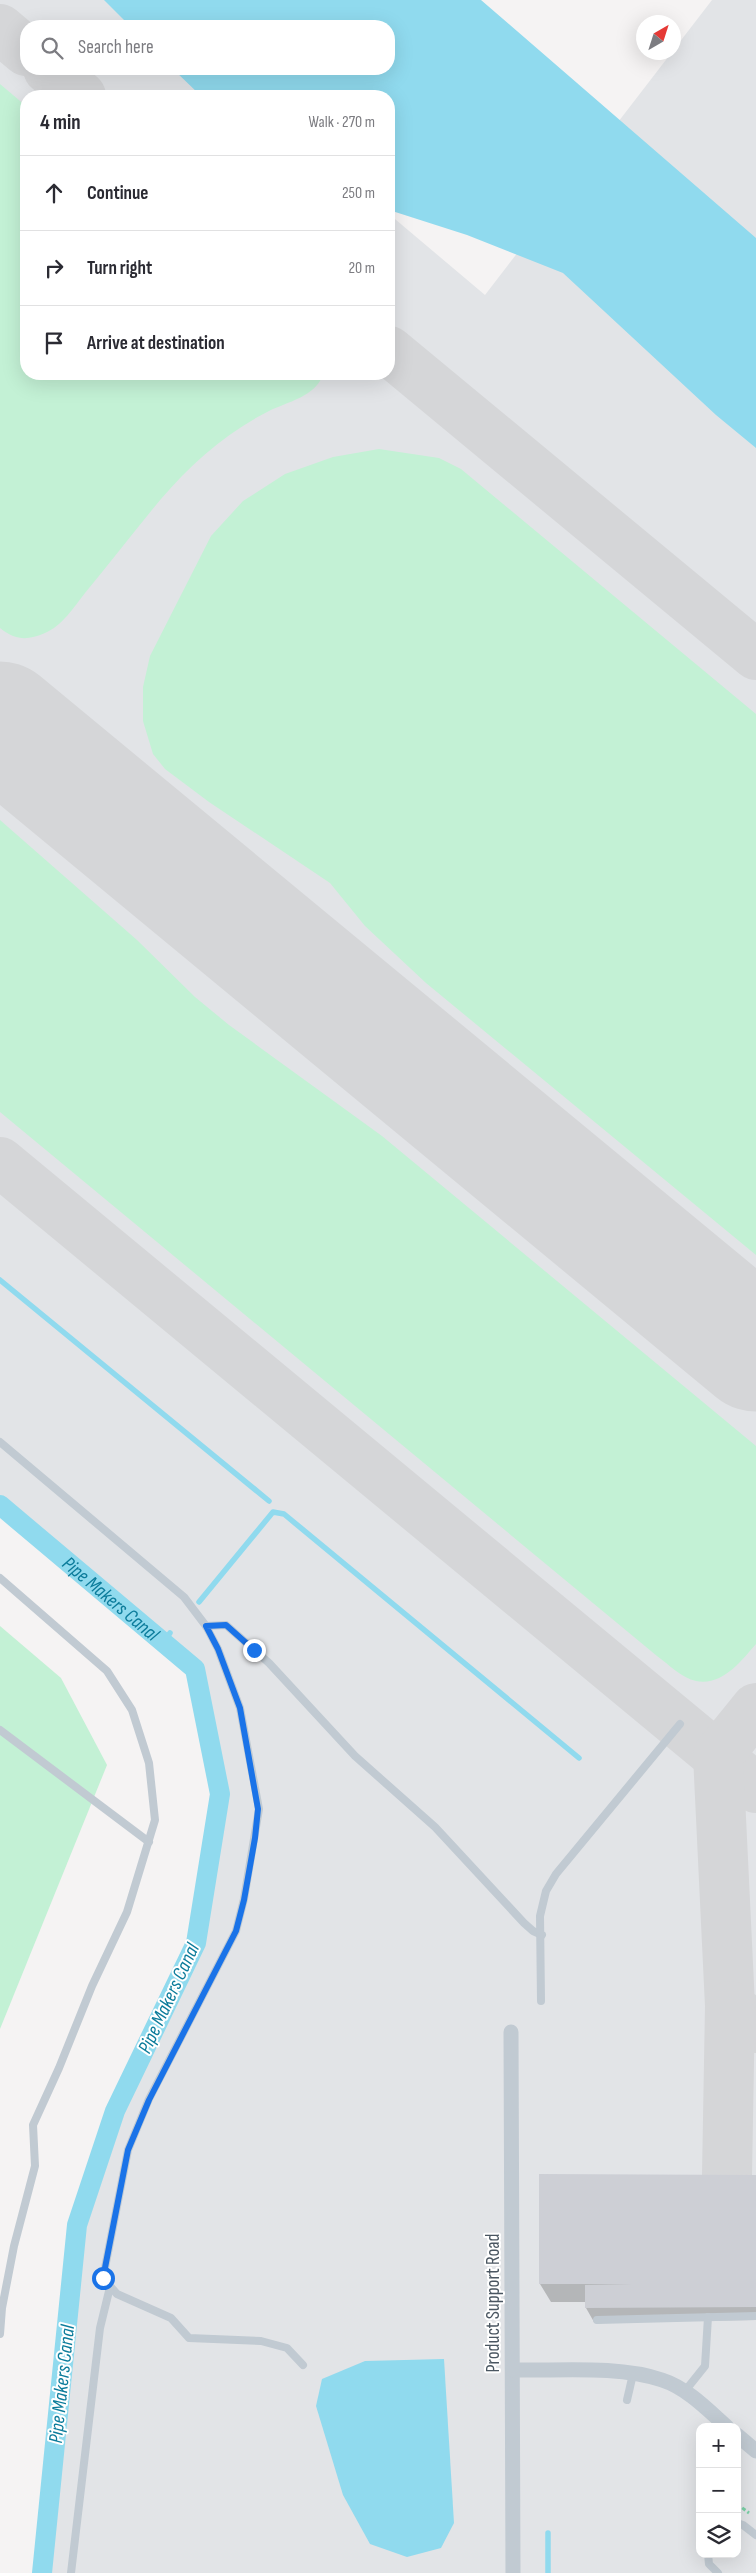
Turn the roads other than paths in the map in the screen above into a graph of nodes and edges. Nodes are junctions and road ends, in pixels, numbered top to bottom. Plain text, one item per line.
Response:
1 (0, 1442) edge
2 (0, 1578) edge
3 (206, 1626) junction
4 (680, 1724) dead end
5 (0, 1730) edge
6 (149, 1842) junction
7 (542, 1935) junction
8 (541, 2001) dead end
9 (511, 2032) dead end
10 (110, 2287) junction
11 (756, 2316) edge
12 (708, 2317) junction
13 (598, 2320) dead end
14 (0, 2334) edge
15 (304, 2365) dead end
16 (513, 2370) junction
17 (633, 2374) junction
18 (685, 2391) junction
19 (627, 2400) dead end
20 (723, 2423) edge
21 (741, 2438) edge
22 (756, 2451) edge
23 (741, 2525) edge
24 (756, 2535) edge
25 (708, 2558) edge
26 (71, 2573) edge
27 (514, 2573) edge
28 (718, 2573) edge

1 - 3 lane
2 - 6 lane
3 - 7 lane
3 - 10 lane
4 - 7 lane
5 - 6 lane
6 - 14 lane
7 - 8 lane
9 - 16 street, Product Support Road
10 - 15 lane
10 - 26 lane
11 - 12 lane
12 - 13 lane
12 - 18 lane
16 - 17 street
16 - 27 street, Product Support Road
17 - 18 street
17 - 19 lane
18 - 20 street
21 - 22 street
23 - 24 lane
25 - 28 lane

